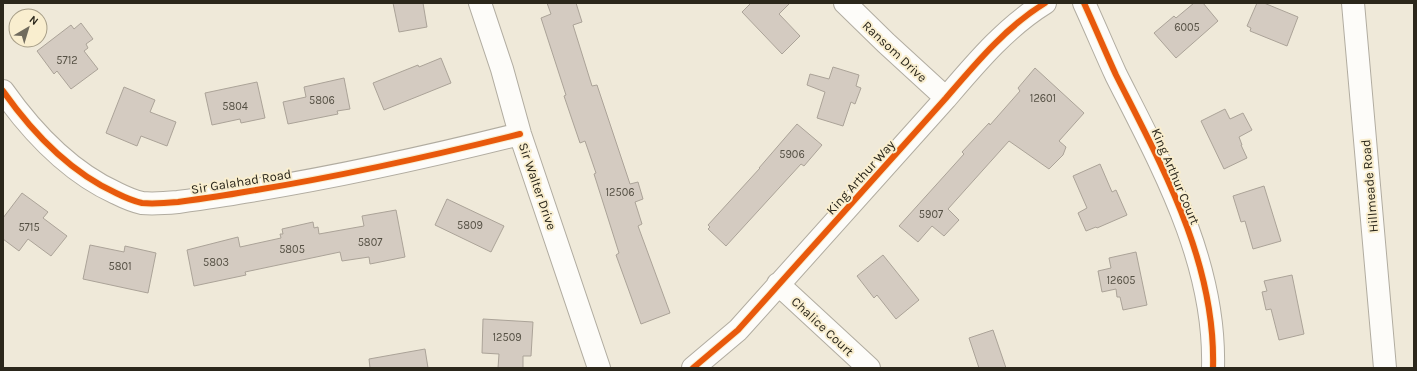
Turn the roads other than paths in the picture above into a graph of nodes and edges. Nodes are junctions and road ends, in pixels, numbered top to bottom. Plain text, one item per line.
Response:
1 (480, 3) edge
2 (845, 3) edge
3 (1046, 3) edge
4 (1084, 3) edge
5 (1353, 3) edge
6 (3, 91) edge
7 (946, 98) junction
8 (520, 134) junction
9 (778, 284) junction
10 (599, 368) edge
11 (693, 368) edge
12 (869, 368) edge
13 (1213, 368) edge
14 (1385, 368) edge

1 - 8 street, Sir Walter Drive
2 - 7 street, Ransom Drive
3 - 7 street, King Arthur Way
4 - 13 street, King Arthur Court
5 - 14 street, Hillmeade Road
6 - 8 street, Sir Galahad Road
7 - 9 street, King Arthur Way
8 - 10 street, Sir Walter Drive
9 - 11 street, King Arthur Way
9 - 12 street, Chalice Court

